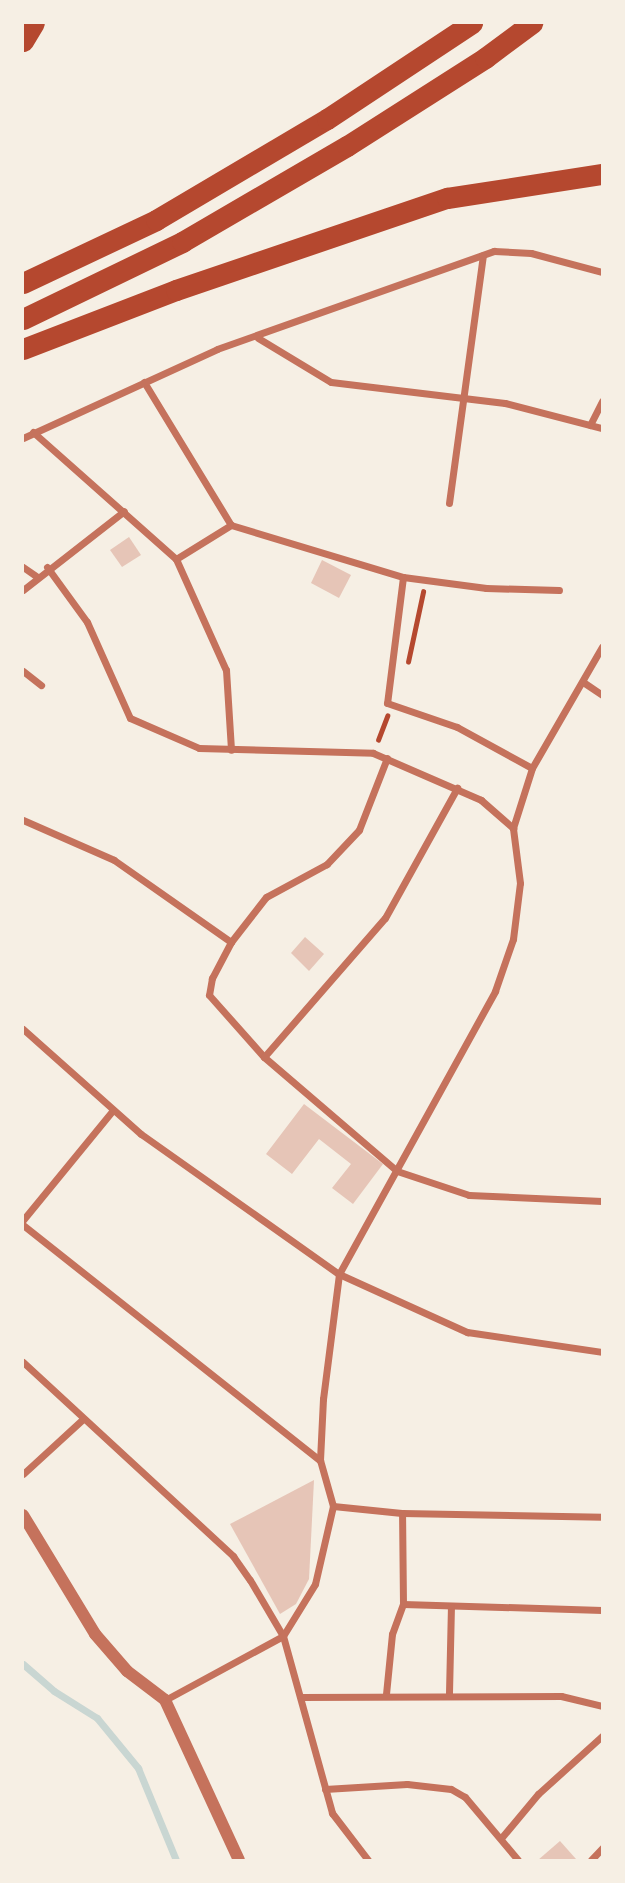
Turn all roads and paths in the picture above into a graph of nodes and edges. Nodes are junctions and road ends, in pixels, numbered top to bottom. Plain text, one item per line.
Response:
1 (34, 23) edge
2 (532, 23) edge
3 (467, 27) edge
4 (23, 41) edge
5 (602, 174) edge
6 (483, 255) junction
7 (602, 271) edge
8 (23, 283) edge
9 (23, 319) edge
10 (258, 338) junction
11 (23, 349) edge
12 (144, 382) junction
13 (464, 398) junction
14 (602, 401) edge
15 (590, 425) junction
16 (602, 428) edge
17 (33, 432) junction
18 (23, 438) edge
19 (449, 503) dead end
20 (124, 511) junction
21 (231, 525) junction
22 (176, 559) junction
23 (23, 567) edge
24 (47, 567) junction
25 (36, 576) junction
26 (402, 577) junction
27 (23, 590) edge
28 (559, 590) dead end
29 (602, 646) edge
30 (23, 671) edge
31 (583, 682) junction
32 (41, 685) dead end
33 (602, 695) edge
34 (231, 750) junction
35 (387, 758) junction
36 (532, 768) junction
37 (457, 788) junction
38 (23, 820) edge
39 (513, 828) junction
40 (230, 942) junction
41 (23, 1029) edge
42 (264, 1057) junction
43 (113, 1110) junction
44 (397, 1171) junction
45 (602, 1201) edge
46 (23, 1220) edge
47 (23, 1225) edge
48 (339, 1274) junction
49 (602, 1352) edge
50 (23, 1362) edge
51 (82, 1420) junction
52 (320, 1460) junction
53 (23, 1474) edge
54 (333, 1506) junction
55 (402, 1513) junction
56 (23, 1515) edge
57 (602, 1517) edge
58 (403, 1604) junction
59 (451, 1606) junction
60 (602, 1610) edge
61 (283, 1636) junction
62 (449, 1693) junction
63 (386, 1694) junction
64 (300, 1697) junction
65 (165, 1700) junction
66 (602, 1706) edge
67 (602, 1736) edge
68 (325, 1789) junction
69 (502, 1838) junction
70 (602, 1848) edge
71 (239, 1860) edge
72 (368, 1860) edge
73 (518, 1860) edge
74 (591, 1860) edge

1 - 4 highway
2 - 9 highway
3 - 8 highway
5 - 11 highway
6 - 7 street
6 - 10 street
6 - 13 street
10 - 12 street
10 - 13 street
12 - 17 street
12 - 21 street
13 - 15 street
13 - 19 street
14 - 15 street
15 - 16 street
17 - 18 street
17 - 20 street
20 - 22 street
20 - 24 street
21 - 22 street
21 - 26 street
22 - 34 street
23 - 25 street
24 - 25 street
24 - 34 street
25 - 27 street
26 - 28 street
26 - 36 street
29 - 31 street
30 - 32 street
31 - 33 street
31 - 36 street
34 - 35 street
35 - 37 street
35 - 40 street
36 - 39 street
37 - 39 street
37 - 42 street
38 - 40 street
39 - 44 street
40 - 42 street
41 - 43 street
42 - 44 street
43 - 46 street
43 - 48 street
44 - 45 street
44 - 48 street
47 - 52 street
48 - 49 street
48 - 52 street
50 - 51 street
51 - 53 street
51 - 61 street
52 - 54 street
54 - 55 street
54 - 61 street
55 - 57 street
55 - 58 street
56 - 65 street
58 - 59 street
58 - 63 street
59 - 60 street
59 - 62 street
61 - 64 street
61 - 65 street
62 - 63 street
62 - 66 street
63 - 64 street
64 - 68 street
65 - 71 street
67 - 69 street
68 - 69 street
68 - 72 street
69 - 73 street
70 - 74 street

